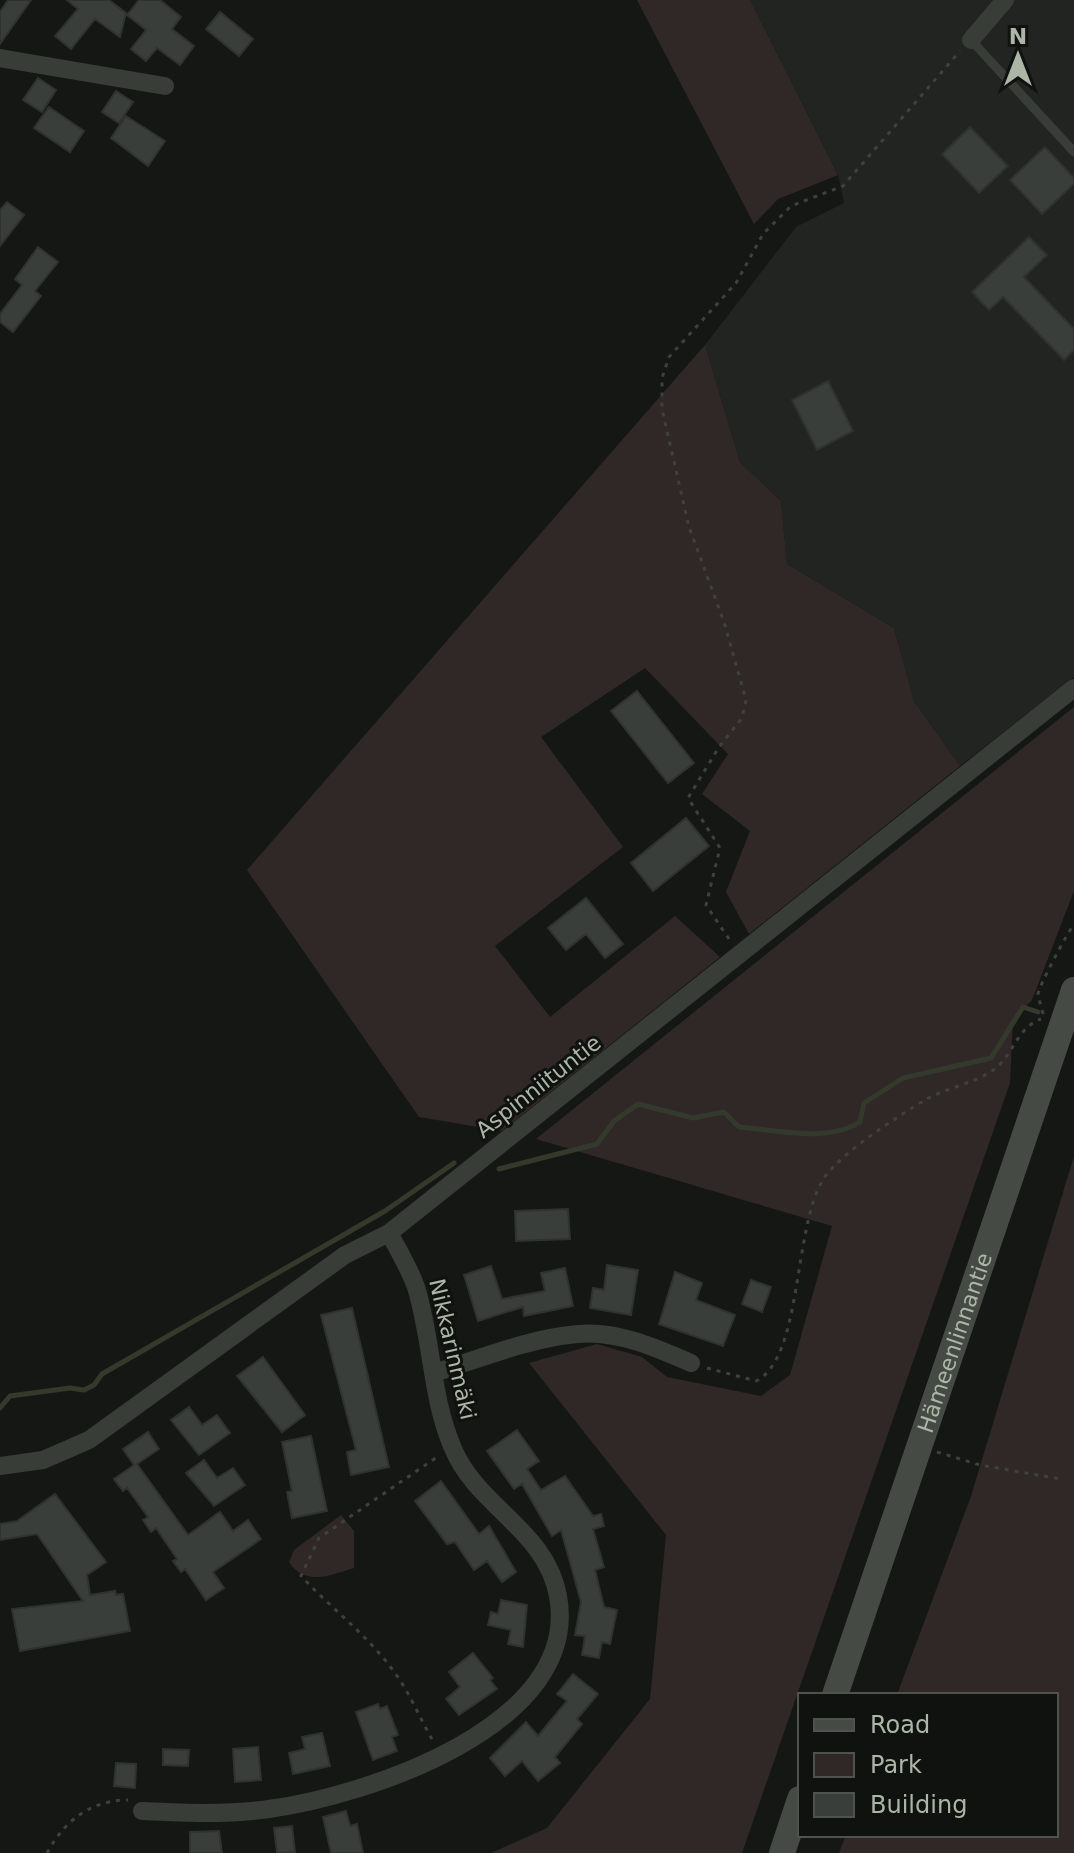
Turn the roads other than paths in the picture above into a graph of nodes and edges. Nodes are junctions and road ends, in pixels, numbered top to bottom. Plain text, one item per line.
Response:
1 (1005, 0) edge
2 (971, 40) joint
3 (0, 58) edge
4 (165, 86) dead end
5 (1074, 152) edge
6 (1074, 688) edge
7 (1074, 990) edge
8 (389, 1233) junction
9 (691, 1363) road end
10 (434, 1373) junction
11 (0, 1466) edge
12 (836, 1693) edge
13 (138, 1805) road end
14 (798, 1805) edge
15 (782, 1853) edge

1 - 2 street
2 - 5 lane
3 - 4 street
6 - 8 street, Aspinniituntie
7 - 12 main road, Hämeenlinnantie
8 - 10 street, Nikkarinmäki
8 - 11 street, Aspinniituntie
9 - 10 street
10 - 13 street, Nikkarinmäki
14 - 15 main road

